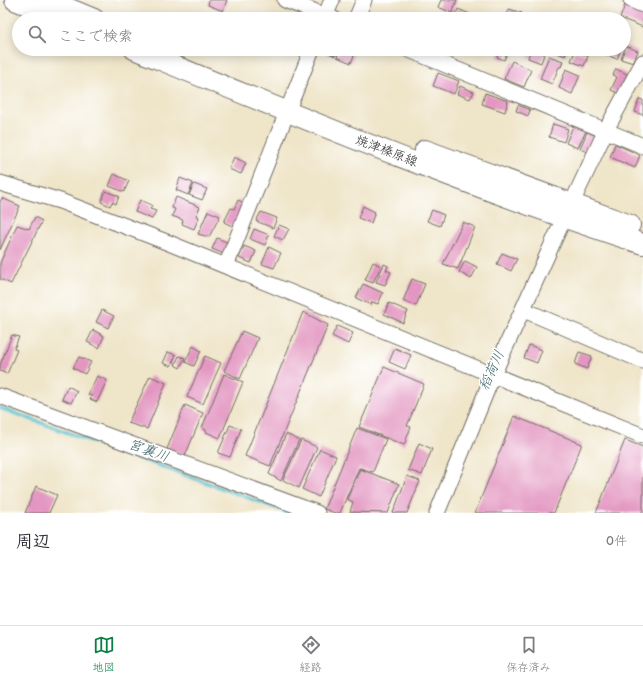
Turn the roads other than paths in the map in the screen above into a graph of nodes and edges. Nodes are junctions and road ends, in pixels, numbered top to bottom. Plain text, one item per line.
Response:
1 (15, 0) edge
2 (48, 0) edge
3 (285, 0) edge
4 (332, 0) edge
5 (364, 0) edge
6 (631, 0) edge
7 (643, 5) edge
8 (44, 12) edge
9 (77, 12) edge
10 (314, 12) edge
11 (329, 12) edge
12 (359, 12) edge
13 (153, 56) edge
14 (181, 56) edge
15 (309, 56) edge
16 (424, 56) edge
17 (643, 62) edge
18 (290, 107) junction
19 (610, 132) junction
20 (643, 146) edge
21 (0, 183) edge
22 (568, 212) junction
23 (643, 230) edge
24 (643, 244) edge
25 (226, 266) junction
26 (529, 312) junction
27 (643, 361) edge
28 (495, 376) junction
29 (0, 396) edge
30 (643, 436) edge
31 (317, 513) edge
32 (437, 513) edge

1 - 8 main road
2 - 9 main road
3 - 10 street
4 - 11 street
5 - 12 street
6 - 7 street
13 - 18 main road, 焼津榛原線
14 - 18 main road, 焼津榛原線
15 - 18 street
16 - 19 street
17 - 19 street
18 - 22 main road, 焼津榛原線
18 - 25 street
19 - 20 street
19 - 22 street
21 - 25 street
22 - 23 main road, 焼津榛原線
22 - 24 main road, 焼津榛原線
22 - 26 street
25 - 28 street
26 - 27 street
26 - 28 street
28 - 30 street
28 - 32 street
29 - 31 street

